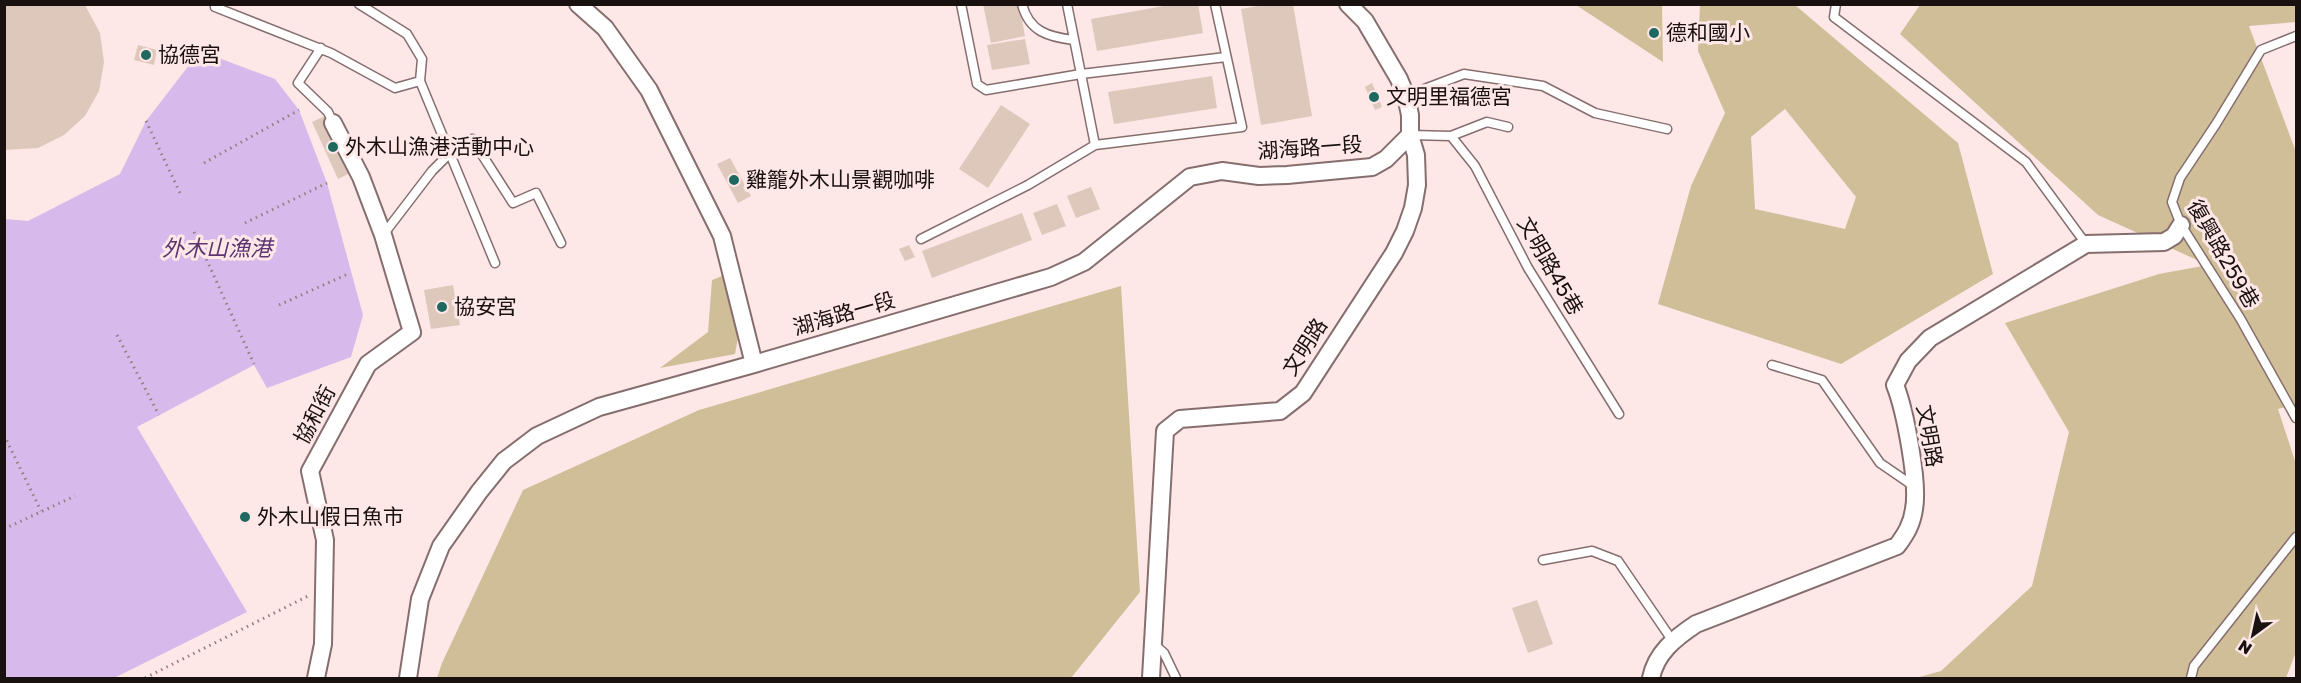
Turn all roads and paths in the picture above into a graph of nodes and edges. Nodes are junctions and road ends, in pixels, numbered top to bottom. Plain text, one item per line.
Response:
1 (359, 4) edge
2 (578, 4) edge
3 (961, 4) edge
4 (1022, 4) edge
5 (1067, 4) edge
6 (1215, 4) edge
7 (1348, 4) edge
8 (1836, 4) edge
9 (215, 7) dead end
10 (2296, 36) edge
11 (1074, 40) junction
12 (321, 48) junction
13 (1226, 57) junction
14 (1081, 74) junction
15 (420, 81) junction
16 (1406, 96) junction
17 (299, 110) dead end
18 (146, 120) dead end
19 (333, 123) joint
20 (1508, 127) dead end
21 (1667, 129) dead end
22 (1410, 135) junction
23 (1451, 136) junction
24 (1095, 145) junction
25 (449, 154) junction
26 (204, 163) dead end
27 (327, 183) dead end
28 (180, 193) dead end
29 (245, 223) dead end
30 (2181, 225) junction
31 (194, 232) dead end
32 (383, 235) junction
33 (921, 239) dead end
34 (561, 243) dead end
35 (2086, 244) junction
36 (495, 263) dead end
37 (351, 273) dead end
38 (279, 305) dead end
39 (117, 335) dead end
40 (254, 364) dead end
41 (754, 364) junction
42 (1772, 364) dead end
43 (1619, 414) dead end
44 (159, 415) dead end
45 (2296, 418) edge
46 (4, 435) edge
47 (1915, 487) junction
48 (75, 496) dead end
49 (41, 511) junction
50 (4, 529) edge
51 (2296, 537) edge
52 (1543, 560) dead end
53 (313, 594) dead end
54 (1672, 640) junction
55 (1152, 641) junction
56 (145, 678) edge
57 (316, 678) edge
58 (408, 678) edge
59 (1151, 678) edge
60 (1176, 678) edge
61 (1651, 678) edge
62 (2191, 678) edge

1 - 15 lane
2 - 41 street
3 - 14 lane
4 - 11 lane
5 - 11 lane
6 - 13 lane
7 - 16 street, 文明路
8 - 35 lane
9 - 12 lane
10 - 30 lane, 復興路259巷
11 - 14 lane
12 - 15 lane
12 - 19 lane
13 - 14 lane
13 - 24 lane
14 - 24 lane
15 - 25 lane
16 - 21 lane
16 - 22 street, 文明路
17 - 26 path
18 - 28 path
19 - 32 street, 協和街
20 - 23 lane
22 - 23 lane
22 - 41 street, 湖海路一段
22 - 55 street, 文明路
23 - 43 lane, 文明路45巷
24 - 33 lane
25 - 32 lane
25 - 34 lane
25 - 36 lane
27 - 29 path
30 - 35 street, 文明路
30 - 45 lane, 復興路259巷
31 - 40 path
32 - 57 street, 協和街
35 - 47 street, 文明路
37 - 38 path
39 - 44 path
41 - 58 street, 湖海路一段
42 - 47 lane
46 - 49 path
47 - 54 street, 文明路
48 - 49 path
49 - 50 path
51 - 62 lane
52 - 54 lane
53 - 56 path
54 - 61 street, 文明路
55 - 59 street, 文明路
55 - 60 lane

